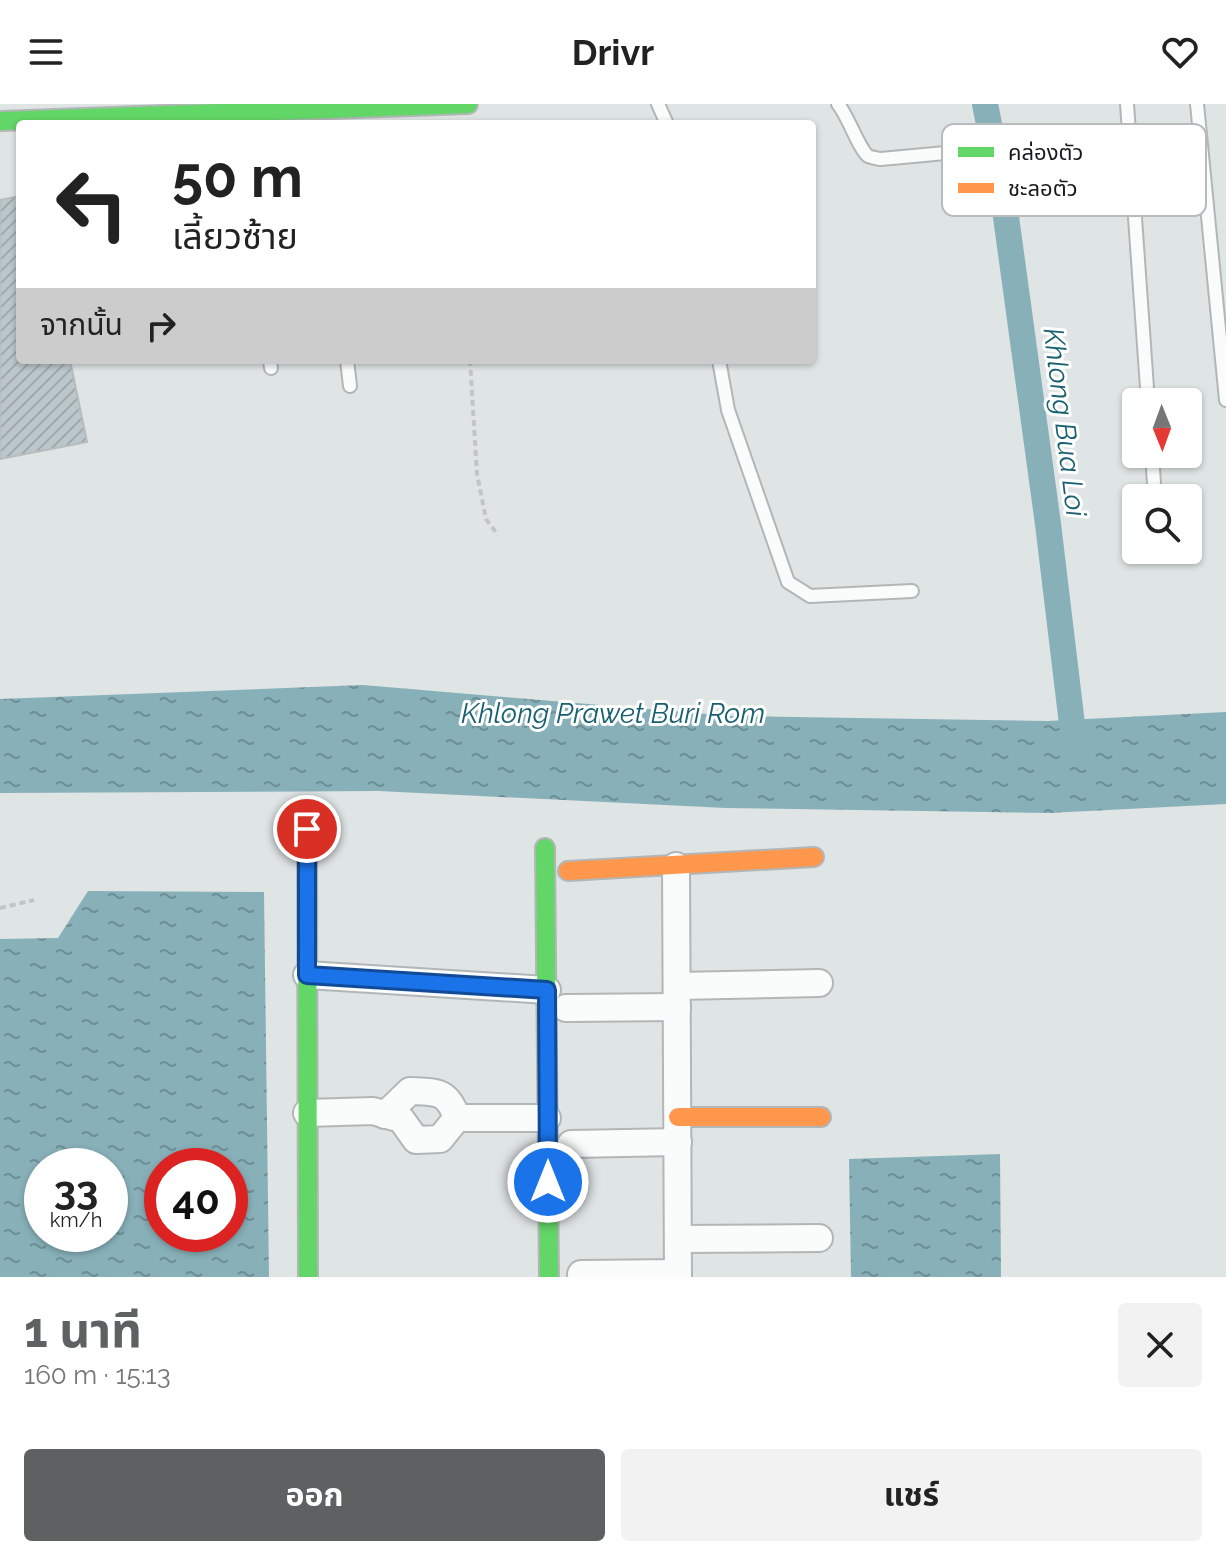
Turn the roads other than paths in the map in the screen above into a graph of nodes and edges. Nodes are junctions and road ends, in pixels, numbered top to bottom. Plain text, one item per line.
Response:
1 (468, 104) edge
2 (838, 104) edge
3 (1127, 104) edge
4 (1197, 104) edge
5 (322, 117) edge
6 (222, 119) edge
7 (150, 120) edge
8 (1128, 124) edge
9 (1199, 124) edge
10 (942, 153) edge
11 (1206, 196) edge
12 (1135, 216) edge
13 (347, 364) edge
14 (720, 364) edge
15 (350, 386) dead end
16 (1147, 388) edge
17 (1226, 400) edge
18 (912, 591) dead end
19 (307, 829) dead end
20 (545, 848) dead end
21 (814, 857) dead end
22 (676, 866) junction
23 (568, 871) dead end
24 (307, 975) junction
25 (819, 983) dead end
26 (547, 990) junction
27 (677, 996) junction
28 (566, 1008) dead end
29 (307, 1113) junction
30 (385, 1115) junction
31 (821, 1117) dead end
32 (457, 1118) junction
33 (547, 1118) junction
34 (678, 1129) junction
35 (571, 1144) dead end
36 (819, 1238) dead end
37 (678, 1239) junction
38 (581, 1274) dead end
39 (678, 1275) edge
40 (308, 1277) edge
41 (549, 1277) edge

1 - 5 street
2 - 10 lane
3 - 8 lane
4 - 9 lane
5 - 6 street
6 - 7 street
11 - 17 lane
12 - 16 lane
13 - 15 lane
14 - 18 lane
19 - 24 street
20 - 26 street
21 - 22 street
22 - 23 street
22 - 27 street
24 - 26 street
24 - 29 street
25 - 27 street
26 - 33 street
27 - 28 street
27 - 34 street
29 - 30 street
29 - 40 street
30 - 32 street
30 - 32 street
31 - 34 street
32 - 33 street
33 - 41 street
34 - 35 street
34 - 37 street
36 - 37 street
37 - 39 street
38 - 39 street

